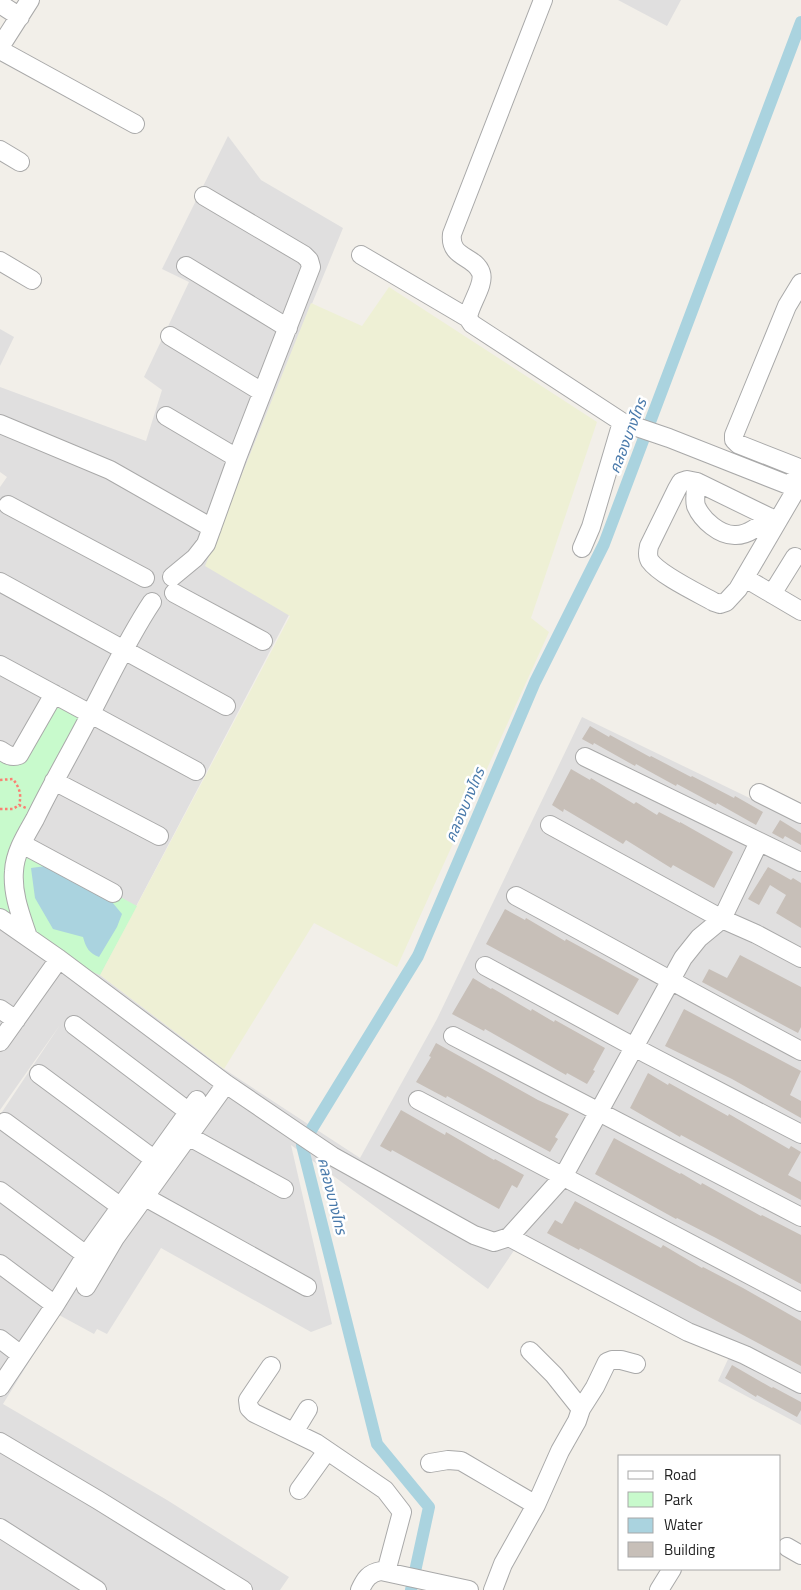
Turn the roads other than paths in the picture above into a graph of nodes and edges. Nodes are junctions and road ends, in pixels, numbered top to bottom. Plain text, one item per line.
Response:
1 (543, 0) edge
2 (0, 4) edge
3 (26, 7) edge
4 (0, 49) edge
5 (135, 124) dead end
6 (0, 150) edge
7 (20, 162) dead end
8 (204, 196) dead end
9 (361, 255) dead end
10 (0, 261) edge
11 (186, 266) dead end
12 (32, 280) dead end
13 (801, 283) edge
14 (468, 315) junction
15 (288, 328) junction
16 (170, 336) dead end
17 (262, 392) junction
18 (166, 416) dead end
19 (623, 422) junction
20 (0, 424) edge
21 (237, 458) junction
22 (800, 468) edge
23 (697, 482) junction
24 (797, 488) edge
25 (8, 505) dead end
26 (773, 519) junction
27 (212, 528) junction
28 (582, 548) dead end
29 (795, 557) dead end
30 (145, 578) junction
31 (745, 578) junction
32 (0, 582) edge
33 (173, 585) junction
34 (772, 594) junction
35 (152, 602) junction
36 (801, 611) edge
37 (264, 641) dead end
38 (124, 648) junction
39 (0, 665) edge
40 (54, 694) junction
41 (226, 706) dead end
42 (90, 715) junction
43 (0, 750) edge
44 (585, 757) dead end
45 (196, 772) dead end
46 (54, 781) junction
47 (759, 793) dead end
48 (801, 814) edge
49 (550, 825) dead end
50 (159, 836) dead end
51 (758, 842) junction
52 (22, 844) junction
53 (801, 862) edge
54 (113, 893) dead end
55 (516, 896) dead end
56 (0, 918) edge
57 (722, 919) junction
58 (28, 937) junction
59 (801, 958) edge
60 (59, 959) junction
61 (485, 966) dead end
62 (671, 980) junction
63 (0, 1009) edge
64 (16, 1020) junction
65 (74, 1025) dead end
66 (453, 1036) dead end
67 (0, 1042) edge
68 (634, 1046) junction
69 (801, 1051) edge
70 (39, 1074) dead end
71 (226, 1084) junction
72 (418, 1100) dead end
73 (599, 1112) junction
74 (5, 1122) dead end
75 (801, 1134) edge
76 (188, 1136) junction
77 (155, 1160) junction
78 (563, 1177) junction
79 (284, 1189) dead end
80 (0, 1191) edge
81 (144, 1197) junction
82 (121, 1207) junction
83 (801, 1217) edge
84 (509, 1237) junction
85 (86, 1255) junction
86 (0, 1264) edge
87 (86, 1287) dead end
88 (307, 1287) dead end
89 (801, 1302) edge
90 (55, 1306) junction
91 (0, 1339) edge
92 (530, 1352) dead end
93 (21, 1355) junction
94 (636, 1364) dead end
95 (271, 1366) dead end
96 (801, 1384) edge
97 (0, 1387) edge
98 (308, 1409) dead end
99 (581, 1409) junction
100 (294, 1432) junction
101 (0, 1442) edge
102 (328, 1451) junction
103 (430, 1463) dead end
104 (299, 1490) dead end
105 (536, 1505) junction
106 (0, 1528) edge
107 (671, 1570) edge
108 (390, 1573) junction
109 (97, 1590) edge
110 (243, 1590) edge
111 (360, 1590) edge
112 (469, 1590) edge
113 (493, 1590) edge
114 (659, 1590) edge

1 - 14 street
2 - 3 street
3 - 4 street
4 - 5 street
6 - 7 street
8 - 15 street
9 - 14 street
10 - 12 street
11 - 15 street
13 - 22 street
14 - 19 street
15 - 17 street
16 - 17 street
17 - 21 street
18 - 21 street
19 - 24 street
19 - 28 street
20 - 27 street
21 - 27 street
22 - 24 street
23 - 26 street
23 - 26 street
23 - 31 street
24 - 26 street
25 - 30 street
26 - 31 street
27 - 33 street
29 - 34 street
30 - 33 street
30 - 35 street
31 - 34 street
32 - 38 street
33 - 35 street
33 - 37 street
34 - 36 street
35 - 38 street
38 - 41 street
38 - 42 street
39 - 40 street
40 - 42 street
40 - 43 street
42 - 45 street
42 - 46 street
44 - 51 street
46 - 50 street
46 - 52 street
47 - 48 street
49 - 57 street
51 - 53 street
51 - 57 street
52 - 54 street
52 - 58 street
55 - 62 street
56 - 58 street
57 - 59 street
57 - 62 street
58 - 60 street
60 - 64 street
60 - 71 street
61 - 68 street
62 - 68 street
62 - 69 street
63 - 64 street
64 - 67 street
65 - 77 street
66 - 73 street
68 - 73 street
68 - 75 street
70 - 77 street
71 - 76 street
71 - 84 street
72 - 78 street
73 - 78 street
73 - 83 street
74 - 82 street
76 - 79 street
76 - 81 street
77 - 82 street
78 - 84 street
78 - 89 street
80 - 85 street
81 - 87 street
81 - 88 street
82 - 85 street
84 - 96 street
85 - 90 street
86 - 90 street
90 - 93 street
91 - 93 street
92 - 99 street
93 - 97 street
94 - 99 street
95 - 100 street
98 - 100 street
99 - 105 street
100 - 102 street
101 - 110 street
102 - 104 street
102 - 108 street
103 - 105 street
105 - 113 street
106 - 109 street
107 - 114 street
108 - 111 street
108 - 112 street

